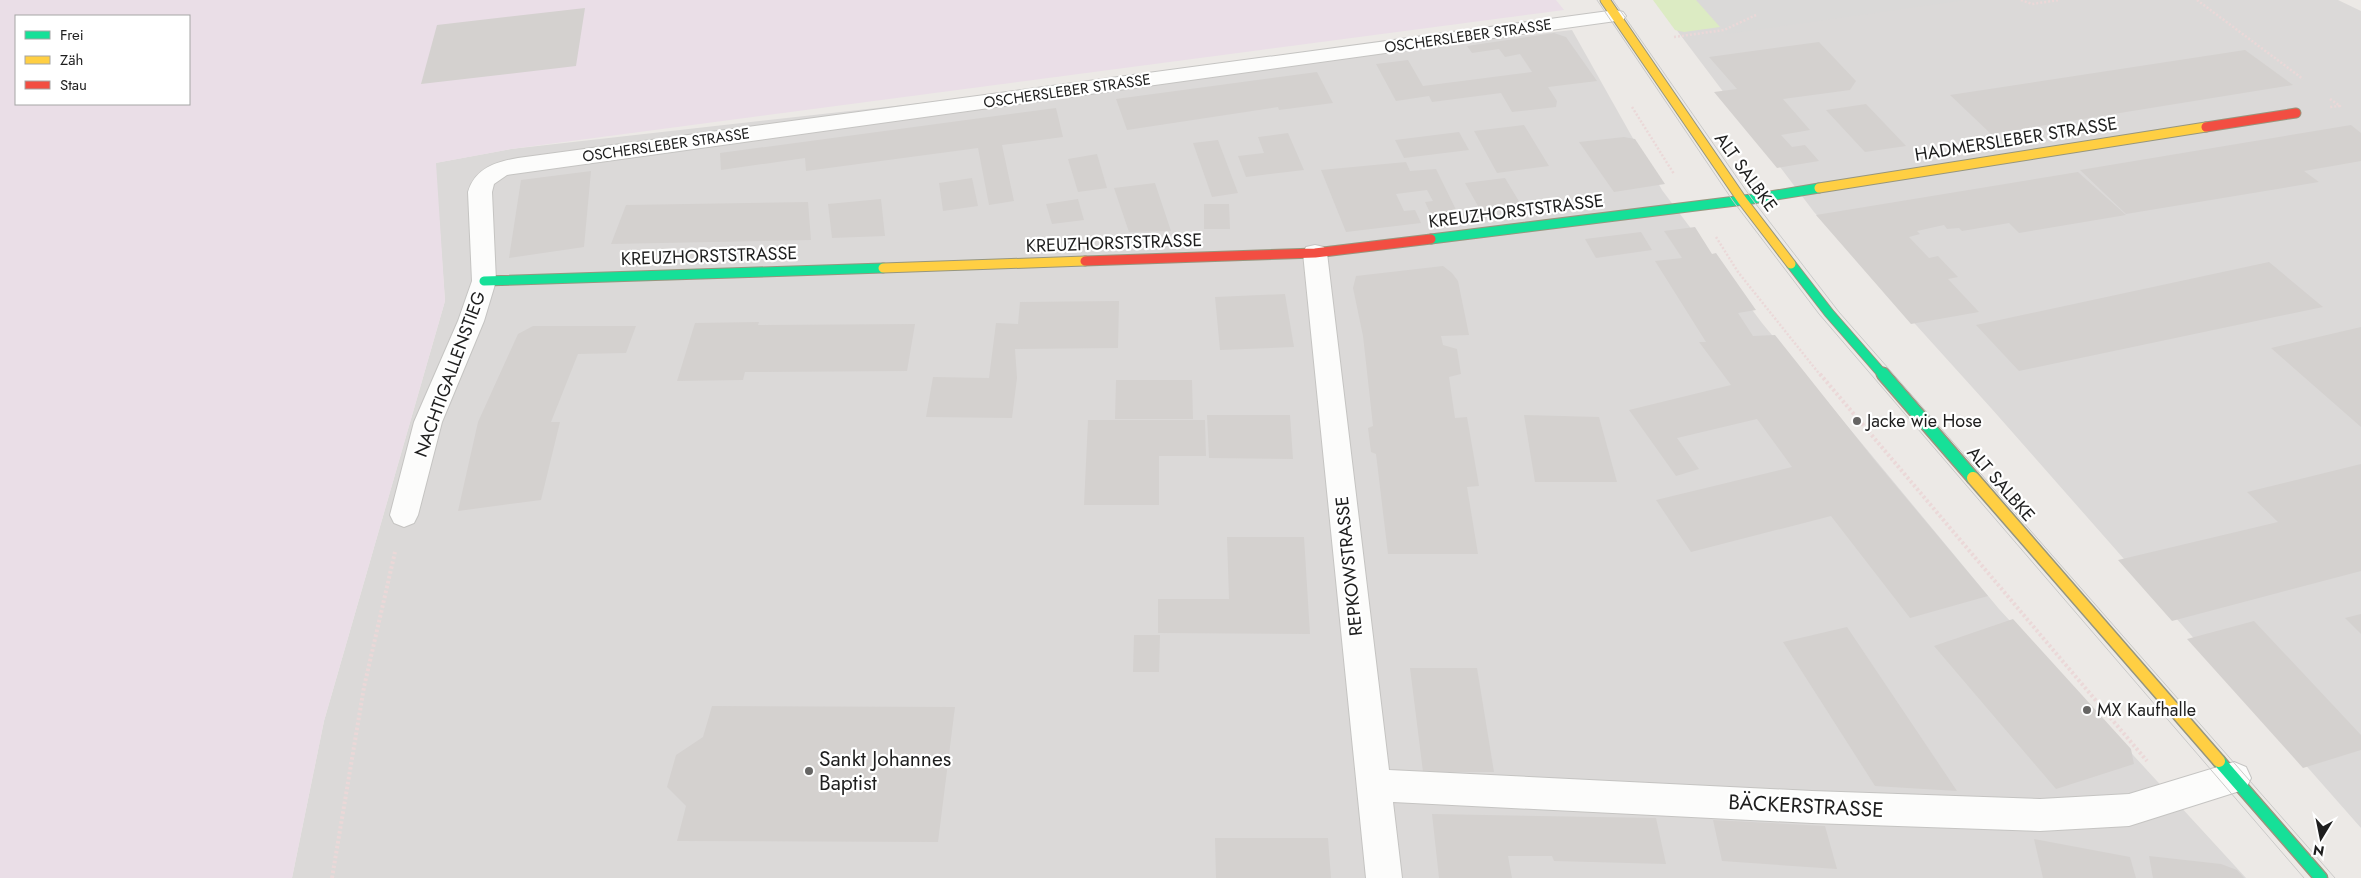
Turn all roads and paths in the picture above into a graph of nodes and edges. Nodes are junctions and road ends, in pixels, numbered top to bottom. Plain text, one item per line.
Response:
1 (2021, 0) edge
2 (2059, 0) edge
3 (2197, 0) edge
4 (1611, 8) edge
5 (1756, 15) dead end
6 (1634, 42) junction
7 (2308, 82) dead end
8 (2324, 94) dead end
9 (2296, 113) joint
10 (518, 165) joint
11 (1742, 200) junction
12 (1714, 235) dead end
13 (1315, 253) junction
14 (484, 281) junction
15 (404, 516) joint
16 (2234, 778) junction
17 (1373, 785) junction
18 (2177, 796) junction
19 (332, 878) edge
20 (1384, 878) edge
21 (2321, 878) edge

1 - 2 path
3 - 7 path
4 - 6 street, ALT SALBKE
4 - 10 street, OSCHERSLEBER STRASSE
5 - 6 path
6 - 11 street, ALT SALBKE
8 - 9 path
9 - 11 street, HADMERSLEBER STRASSE
10 - 14 street, NACHTIGALLENSTIEG
11 - 13 street, KREUZHORSTSTRASSE
11 - 16 street, ALT SALBKE
12 - 18 path
13 - 14 street, KREUZHORSTSTRASSE
13 - 17 street, REPKOWSTRASSE
14 - 15 street, NACHTIGALLENSTIEG
15 - 19 path
16 - 18 street, BÄCKERSTRASSE
16 - 21 street, ALT SALBKE
17 - 18 street, BÄCKERSTRASSE
17 - 20 street, REPKOWSTRASSE

